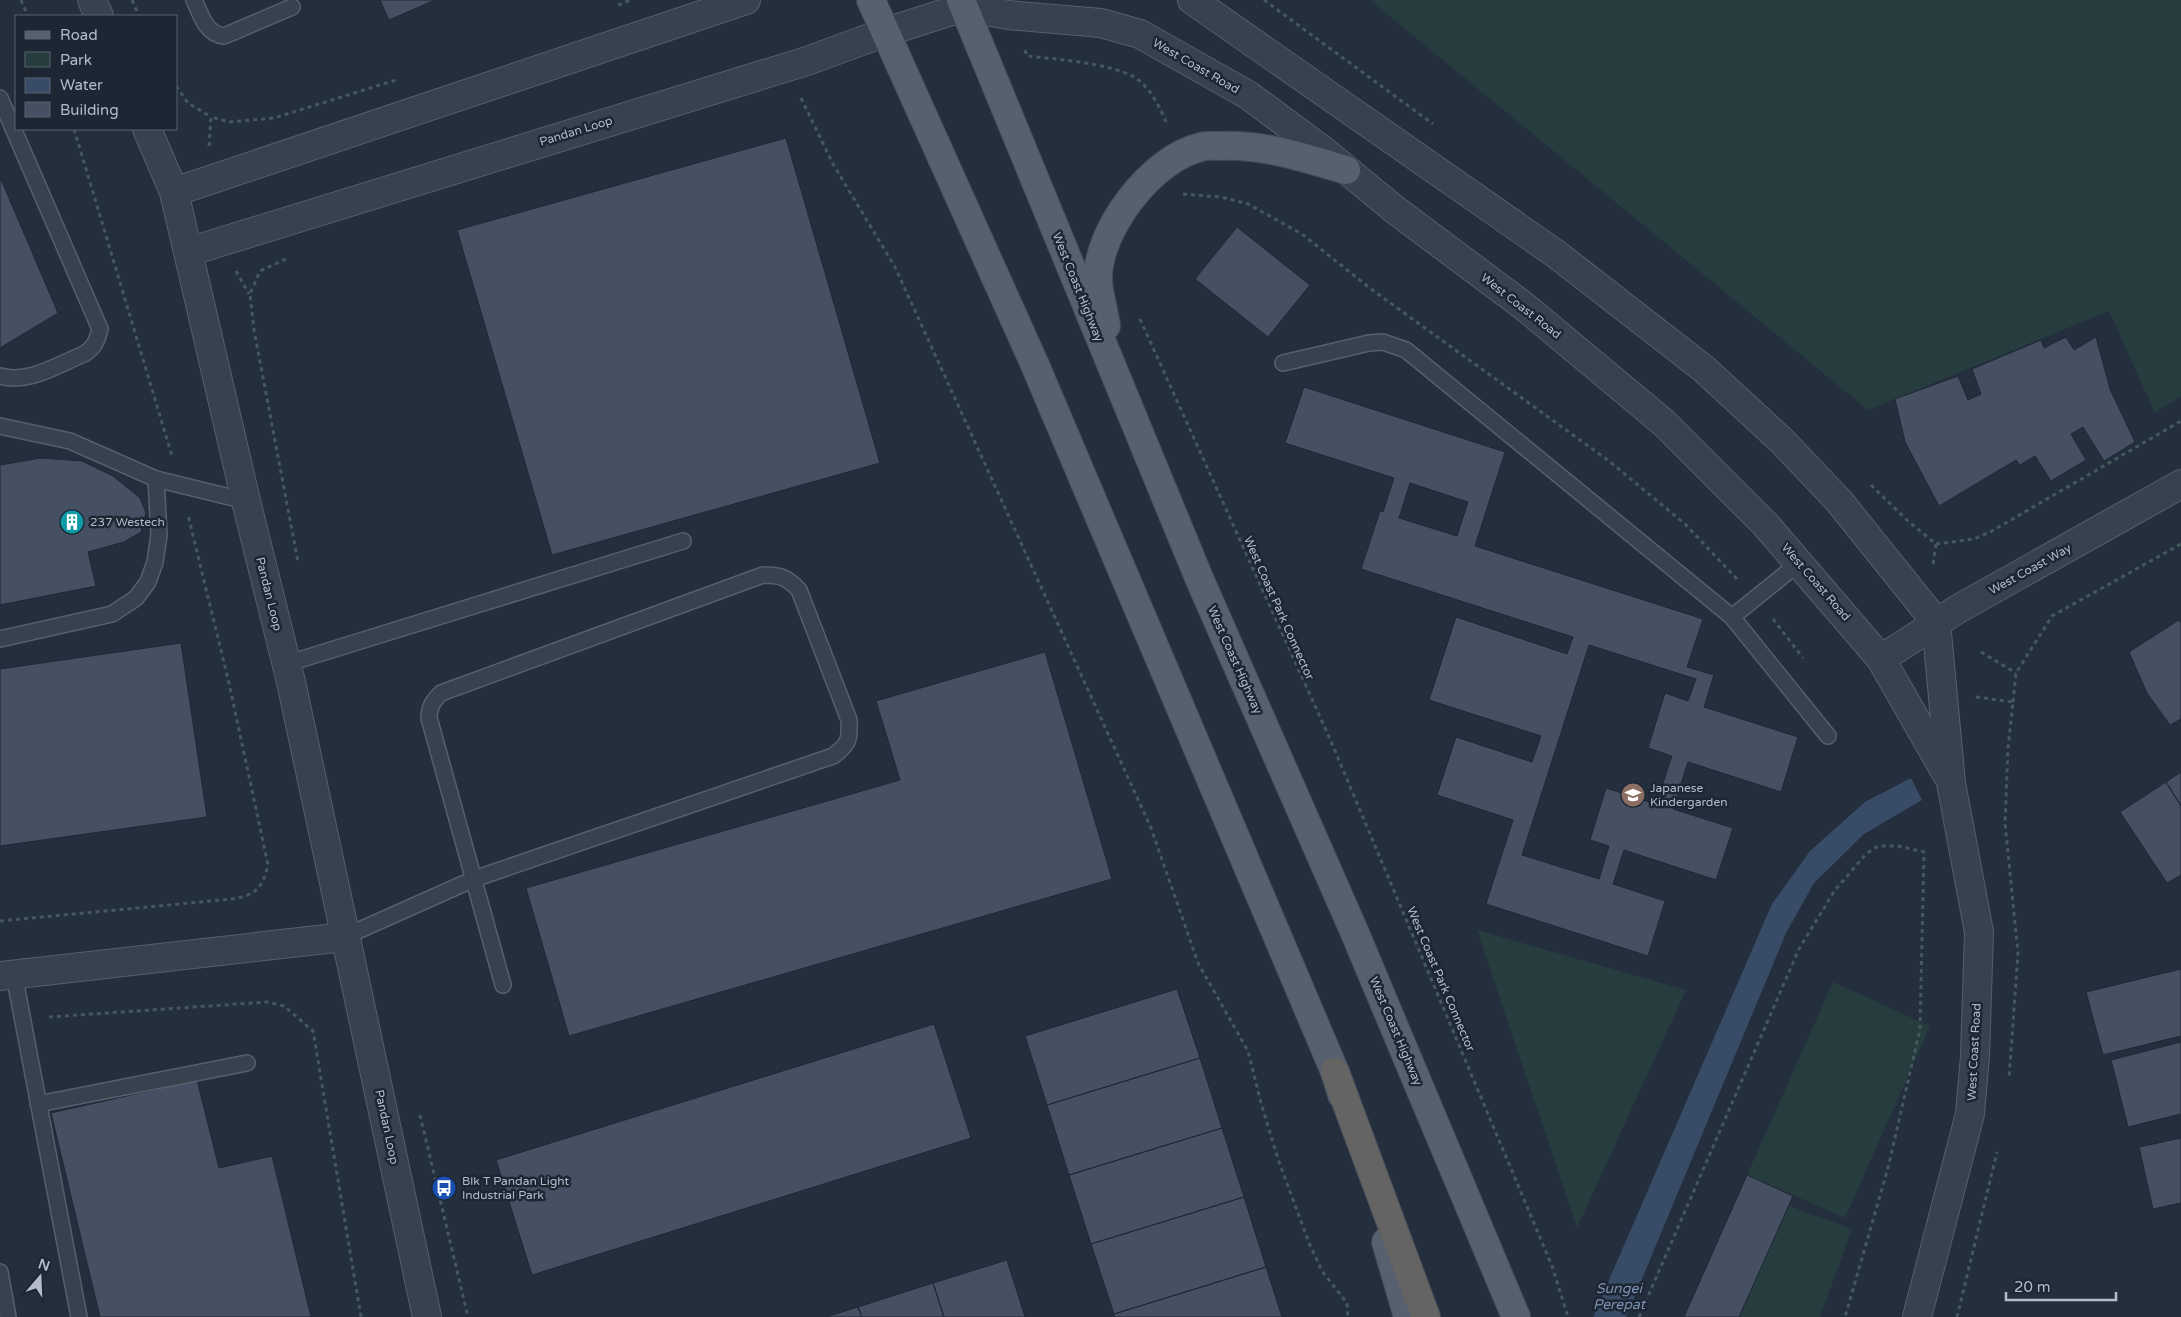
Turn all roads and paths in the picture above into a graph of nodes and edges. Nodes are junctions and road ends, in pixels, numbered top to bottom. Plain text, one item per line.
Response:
1 (21, 0) edge
2 (92, 0) edge
3 (132, 0) edge
4 (194, 0) edge
5 (746, 0) edge
6 (871, 0) edge
7 (1192, 0) edge
8 (962, 4) edge
9 (292, 7) dead end
10 (28, 15) edge
11 (99, 15) edge
12 (139, 15) edge
13 (1008, 15) junction
14 (886, 32) junction
15 (178, 89) edge
16 (799, 94) dead end
17 (0, 98) edge
18 (794, 100) dead end
19 (802, 101) junction
20 (211, 117) dead end
21 (147, 130) edge
22 (1180, 155) junction
23 (1346, 170) junction
24 (174, 192) junction
25 (1177, 199) dead end
26 (188, 252) junction
27 (292, 257) dead end
28 (1139, 316) dead end
29 (1283, 363) dead end
30 (0, 376) edge
31 (1116, 379) junction
32 (2181, 420) edge
33 (0, 426) edge
34 (156, 479) junction
35 (2181, 484) edge
36 (246, 501) junction
37 (683, 541) dead end
38 (1936, 544) dead end
39 (2181, 544) edge
40 (1799, 563) junction
41 (300, 570) dead end
42 (1732, 617) junction
43 (1936, 622) junction
44 (0, 639) edge
45 (1981, 652) dead end
46 (1881, 659) junction
47 (286, 664) junction
48 (2016, 673) junction
49 (2013, 702) dead end
50 (1828, 736) dead end
51 (1951, 783) junction
52 (474, 879) junction
53 (232, 899) dead end
54 (0, 921) edge
55 (344, 937) junction
56 (7, 975) edge
57 (503, 985) dead end
58 (246, 1063) dead end
59 (1335, 1072) junction
60 (38, 1104) junction
61 (420, 1113) dead end
62 (0, 1272) edge
63 (8, 1317) edge
64 (79, 1317) edge
65 (427, 1317) edge
66 (468, 1317) edge
67 (1348, 1317) edge
68 (1408, 1317) edge
69 (1426, 1317) edge
70 (1516, 1317) edge
71 (1568, 1317) edge
72 (1639, 1317) edge
73 (1845, 1317) edge
74 (1917, 1317) edge

1 - 10 path
2 - 11 street
3 - 12 path
4 - 9 lane
5 - 24 street
6 - 14 main road
7 - 43 street
8 - 13 street, West Coast Road
8 - 14 street, Pandan Loop
8 - 31 main road, West Coast Highway
13 - 22 path
13 - 23 street, West Coast Road
14 - 26 street, Pandan Loop
14 - 59 main road
15 - 20 path
16 - 19 path
17 - 30 lane
18 - 19 path
19 - 67 path
21 - 24 street, Pandan Loop
22 - 23 main road
22 - 25 path
22 - 31 main road
23 - 40 street, West Coast Road
24 - 26 street, Pandan Loop
26 - 36 street, Pandan Loop
27 - 41 path
28 - 71 path, West Coast Park Connector
29 - 42 lane
31 - 70 main road, West Coast Highway
32 - 38 path
33 - 34 lane
34 - 36 lane
34 - 44 lane
35 - 43 street, West Coast Way
36 - 47 street, Pandan Loop
37 - 47 lane
39 - 48 path
40 - 42 lane
40 - 46 street, West Coast Road
42 - 50 lane
43 - 46 street, West Coast Way
43 - 51 street, West Coast Road
45 - 48 path
46 - 51 street, West Coast Road
47 - 55 street, Pandan Loop
48 - 49 path
51 - 74 street, West Coast Road
52 - 52 lane
52 - 55 lane
52 - 57 lane
53 - 54 path
55 - 56 street
55 - 65 street, Pandan Loop
56 - 60 lane
58 - 60 lane
59 - 68 main road
59 - 69 highway
60 - 64 lane
61 - 66 path
62 - 63 lane
72 - 73 path

